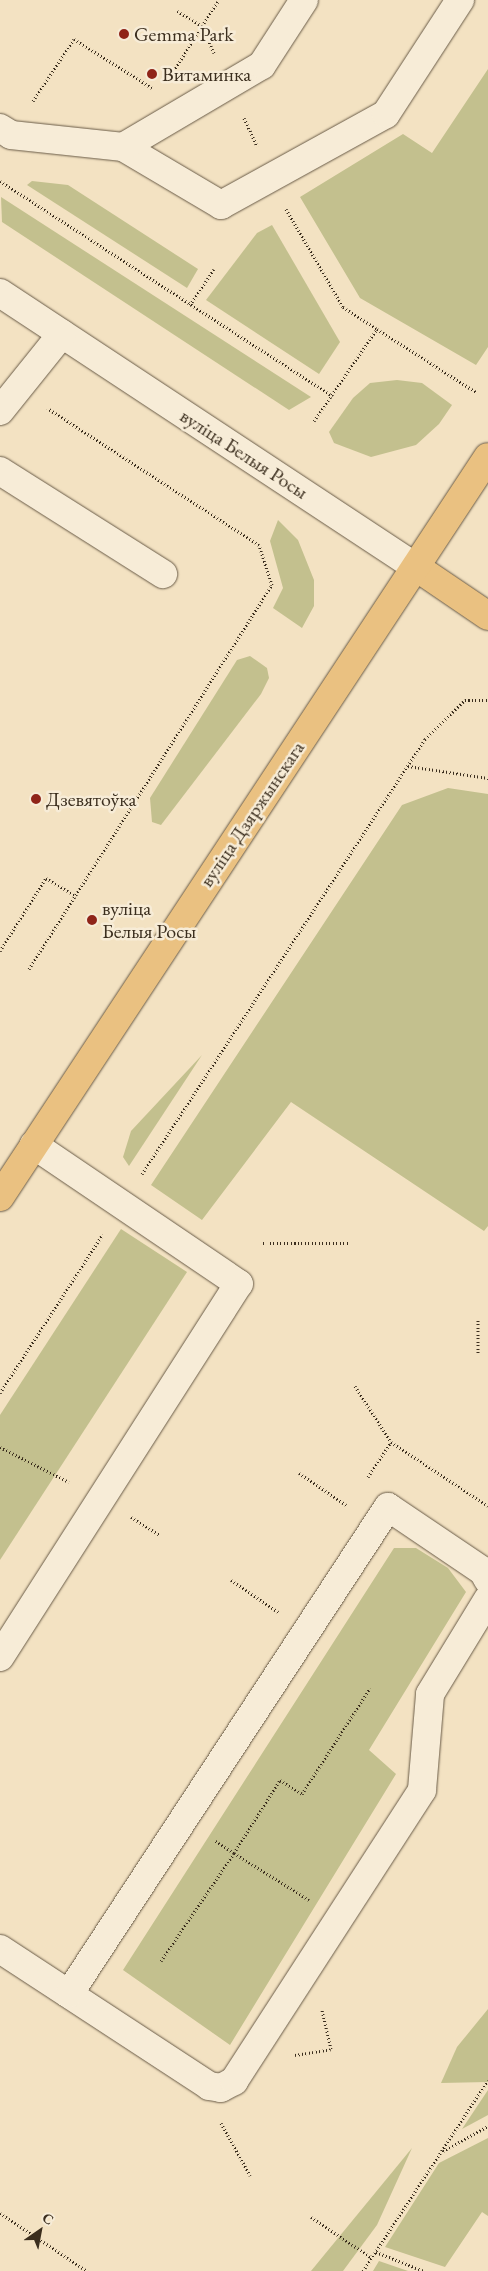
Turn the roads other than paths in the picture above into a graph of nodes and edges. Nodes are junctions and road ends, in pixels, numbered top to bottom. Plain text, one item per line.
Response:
1 (304, 0) edge
2 (460, 0) edge
3 (4, 137) edge
4 (123, 147) junction
5 (0, 293) edge
6 (62, 334) junction
7 (0, 411) edge
8 (488, 457) edge
9 (0, 471) edge
10 (416, 567) junction
11 (163, 574) dead end
12 (488, 616) edge
13 (34, 1145) junction
14 (0, 1197) edge
15 (488, 1580) edge
16 (488, 1599) edge
17 (0, 1657) edge
18 (0, 1949) edge
19 (69, 1994) junction

1 - 4 street
2 - 4 street
3 - 4 street
5 - 6 street, вуліца Белыя Росы
6 - 7 street
6 - 10 street, вуліца Белыя Росы
8 - 10 main road, вуліца Дзяржынскага
9 - 11 street
10 - 12 main road, вуліца Белыя Росы
10 - 13 main road, вуліца Дзяржынскага
13 - 14 main road, вуліца Дзяржынскага
13 - 17 street
15 - 19 street
16 - 19 street
18 - 19 street

